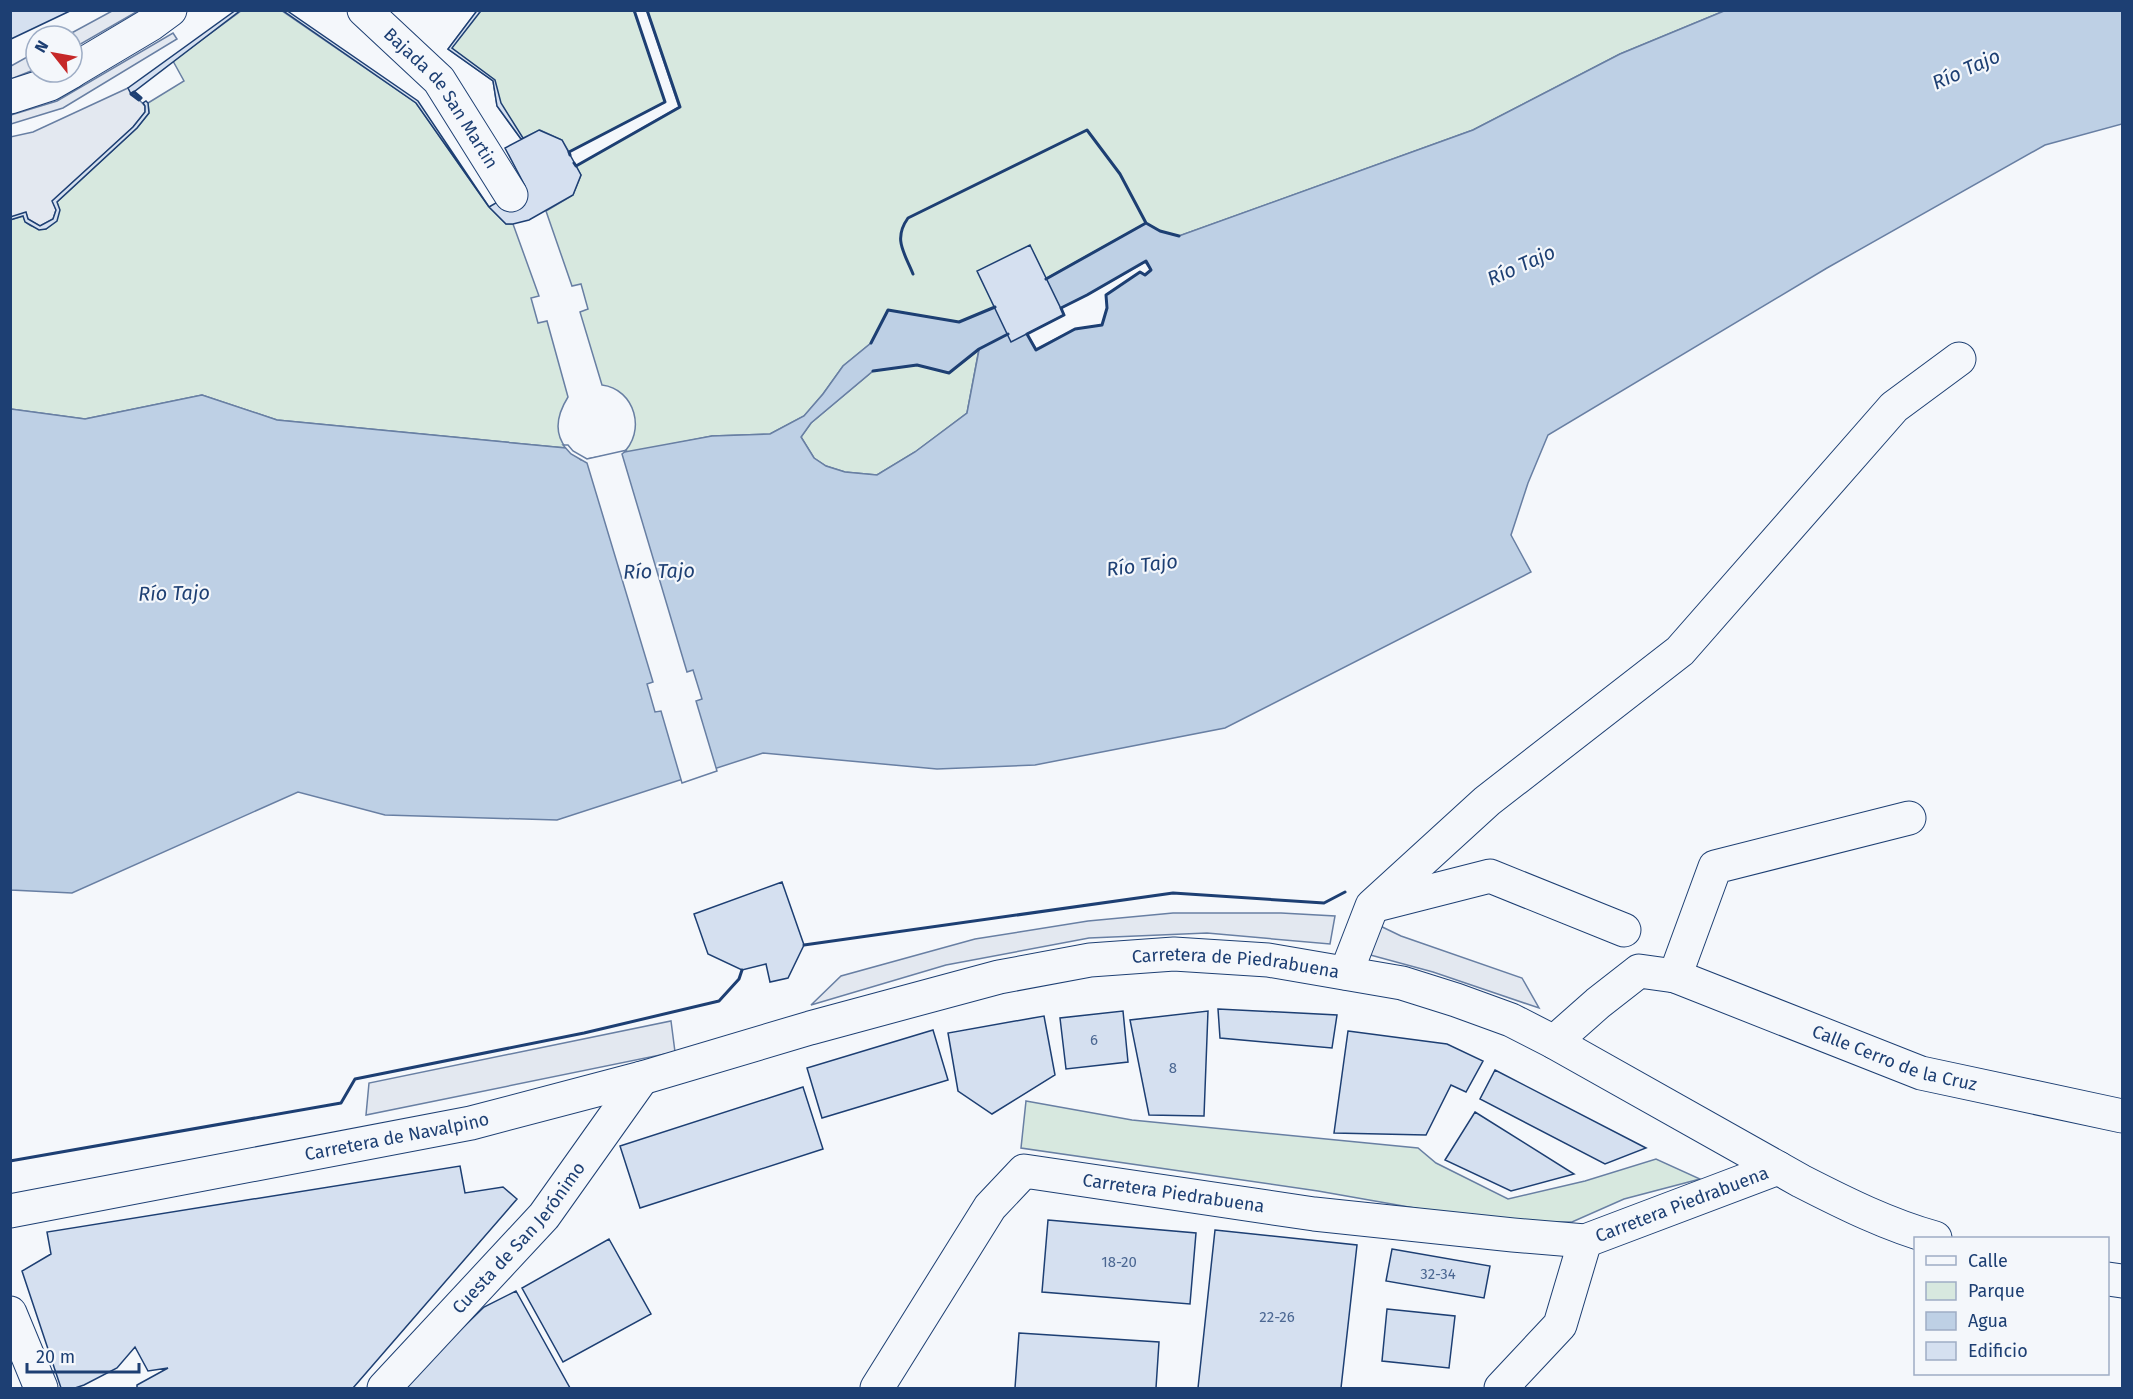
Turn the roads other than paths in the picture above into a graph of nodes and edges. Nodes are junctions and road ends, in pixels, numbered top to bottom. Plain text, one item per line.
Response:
1 (170, 10) edge
2 (364, 10) edge
3 (84, 64) edge
4 (50, 84) edge
5 (10, 97) edge
6 (511, 195) dead end
7 (1959, 359) dead end
8 (1909, 818) dead end
9 (1372, 906) junction
10 (1624, 930) dead end
11 (1346, 973) junction
12 (1675, 976) junction
13 (778, 1037) joint
14 (1554, 1042) junction
15 (642, 1078) junction
16 (2122, 1116) edge
17 (1778, 1168) junction
18 (10, 1211) edge
19 (1929, 1237) edge
20 (1585, 1241) junction
21 (10, 1313) edge
22 (41, 1389) edge
23 (384, 1389) edge
24 (877, 1389) edge
25 (1501, 1389) edge

1 - 3 street
2 - 6 street, Bajada de San Martin
4 - 5 street
7 - 9 street
8 - 12 street
9 - 10 street
9 - 11 street
11 - 13 street, Carretera de Piedrabuena
11 - 14 street, Carretera de Piedrabuena
12 - 14 street, Calle Cerro de la Cruz
12 - 16 street, Calle Cerro de la Cruz
13 - 15 street, Carretera de Navalpino
14 - 17 street, Carretera de Piedrabuena
15 - 18 street, Carretera de Navalpino
15 - 23 street, Cuesta de San Jerónimo
17 - 19 street, Carretera de Piedrabuena
17 - 20 street, Carretera Piedrabuena
20 - 24 street, Carretera Piedrabuena
20 - 25 street, Carretera Piedrabuena
21 - 22 street

